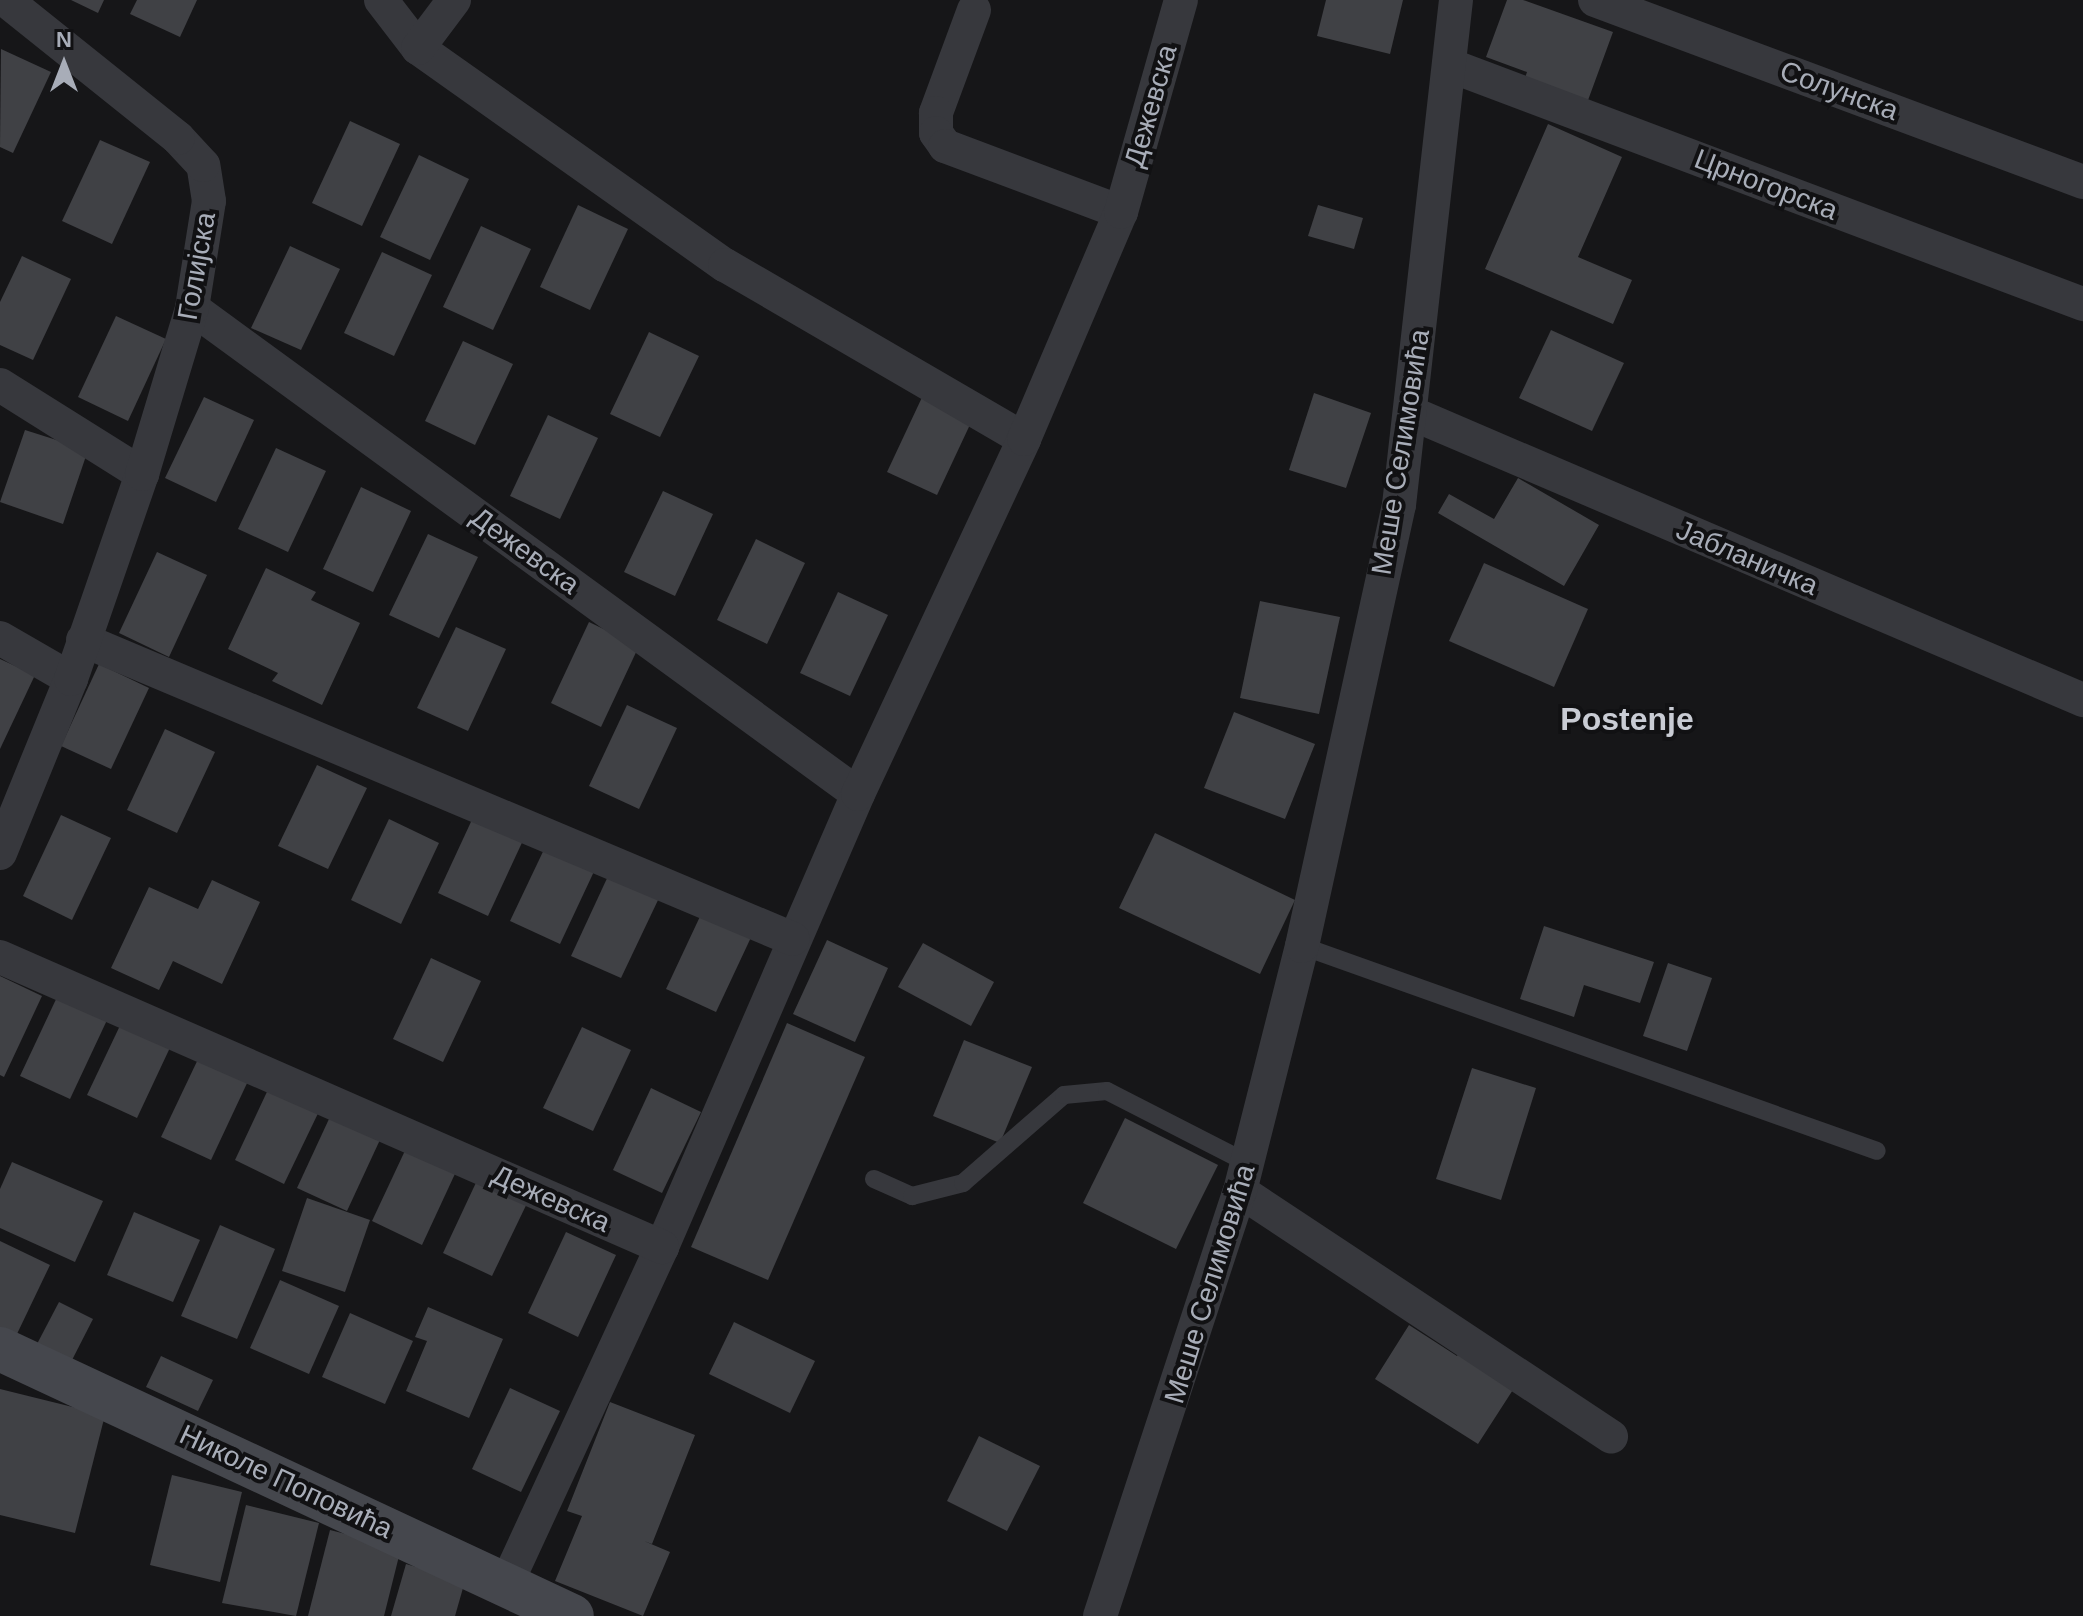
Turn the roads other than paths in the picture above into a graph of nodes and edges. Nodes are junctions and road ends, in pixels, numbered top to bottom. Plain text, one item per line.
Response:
1 (6, 0) edge
2 (381, 0) edge
3 (454, 0) edge
4 (1181, 0) edge
5 (1456, 0) edge
6 (1595, 0) edge
7 (974, 10) dead end
8 (418, 48) junction
9 (1449, 65) junction
10 (2083, 182) edge
11 (1121, 212) junction
12 (2083, 304) edge
13 (192, 308) junction
14 (0, 385) edge
15 (1411, 413) junction
16 (1024, 439) junction
17 (142, 474) junction
18 (0, 638) edge
19 (83, 640) junction
20 (71, 679) junction
21 (2083, 700) edge
22 (858, 794) junction
23 (0, 853) edge
24 (793, 939) junction
25 (1302, 946) junction
26 (0, 957) edge
27 (1877, 1151) dead end
28 (1244, 1177) junction
29 (874, 1179) dead end
30 (662, 1247) junction
31 (0, 1349) edge
32 (1611, 1437) dead end
33 (506, 1585) junction
34 (572, 1616) edge
35 (1100, 1616) edge

1 - 13 street, Голијска
2 - 8 street
3 - 8 street
4 - 11 street, Дежевска
5 - 9 street, Меше Селимовића
6 - 10 street, Солунска
7 - 11 street
8 - 16 street
9 - 12 street, Црногорска
9 - 15 street, Меше Селимовића
11 - 16 street, Дежевска
13 - 17 street, Голијска
13 - 22 street, Дежевска
14 - 17 street
15 - 21 street, Јабланичка
15 - 25 street, Меше Селимовића
16 - 22 street, Дежевска
17 - 19 street, Голијска
18 - 20 street
19 - 20 street, Голијска
19 - 24 street
20 - 23 street, Голијска
22 - 24 street, Дежевска
24 - 30 street, Дежевска
25 - 27 lane
25 - 28 street, Меше Селимовића
26 - 30 street, Дежевска
28 - 29 lane
28 - 32 street
28 - 35 street, Меше Селимовића
30 - 33 street, Дежевска
31 - 33 main road, Николе Поповића
33 - 34 main road, Николе Поповића

